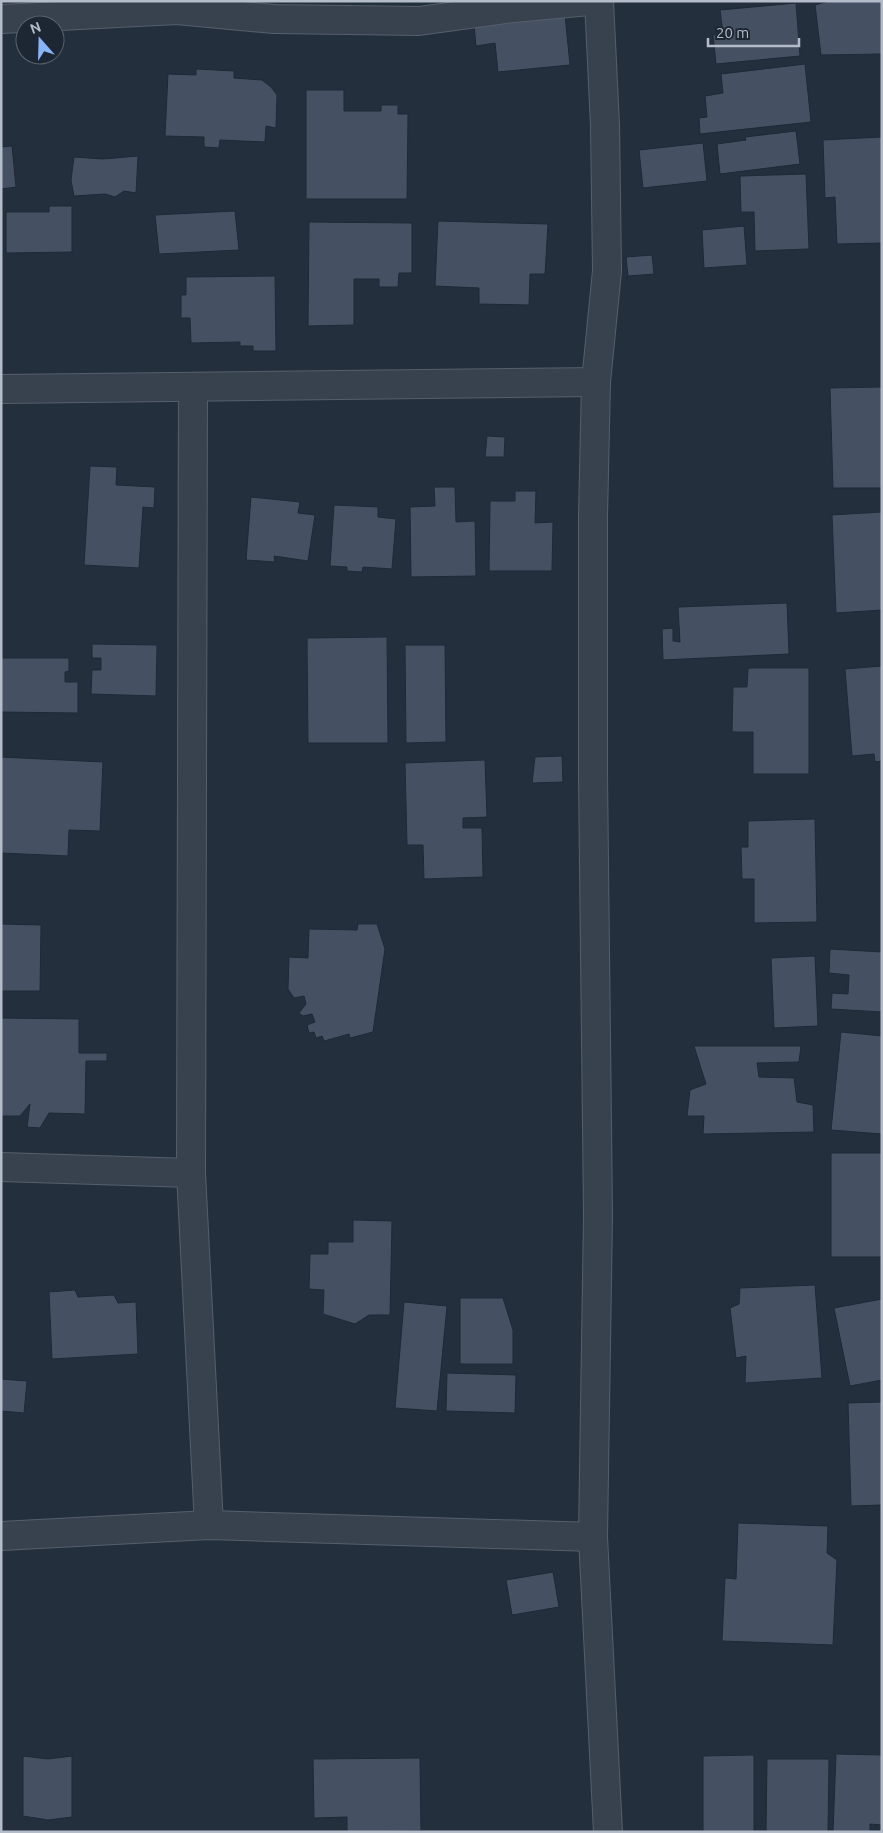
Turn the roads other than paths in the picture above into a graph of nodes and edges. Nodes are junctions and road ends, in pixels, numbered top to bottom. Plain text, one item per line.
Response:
1 (589, 1) edge
2 (599, 1) edge
3 (1, 19) edge
4 (596, 382) junction
5 (193, 387) junction
6 (1, 389) edge
7 (1, 1167) edge
8 (192, 1173) junction
9 (210, 1526) junction
10 (1, 1536) edge
11 (593, 1537) junction
12 (608, 1832) edge

1 - 3 street
2 - 4 street
4 - 5 street
4 - 11 street
5 - 6 street
5 - 8 street
7 - 8 street
8 - 9 street
9 - 10 street
9 - 11 street
11 - 12 street

